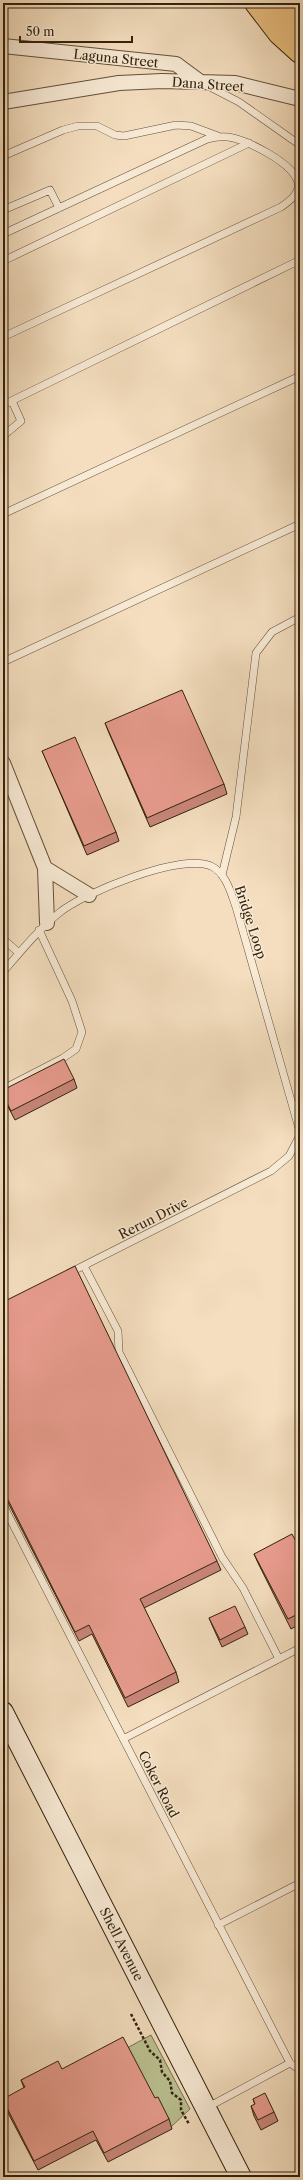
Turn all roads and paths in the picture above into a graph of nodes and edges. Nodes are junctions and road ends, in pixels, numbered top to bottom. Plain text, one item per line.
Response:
1 (256, 3) edge
2 (276, 3) edge
3 (300, 28) edge
4 (3, 46) edge
5 (300, 52) edge
6 (162, 81) joint
7 (199, 81) junction
8 (300, 99) edge
9 (3, 102) edge
10 (218, 136) junction
11 (249, 143) junction
12 (300, 145) edge
13 (3, 156) edge
14 (59, 208) junction
15 (3, 210) edge
16 (3, 234) edge
17 (300, 260) edge
18 (3, 262) edge
19 (3, 337) edge
20 (300, 376) edge
21 (12, 401) junction
22 (3, 405) edge
23 (3, 436) edge
24 (3, 514) edge
25 (300, 524) edge
26 (300, 617) edge
27 (3, 662) edge
28 (3, 763) edge
29 (45, 868) junction
30 (222, 875) junction
31 (89, 895) junction
32 (43, 927) junction
33 (3, 939) edge
34 (19, 953) junction
35 (3, 972) edge
36 (3, 1089) edge
37 (300, 1134) edge
38 (84, 1266) junction
39 (62, 1277) edge
40 (3, 1505) edge
41 (300, 1648) edge
42 (279, 1659) junction
43 (3, 1712) edge
44 (123, 1739) junction
45 (300, 1883) edge
46 (218, 1925) junction
47 (131, 2014) dead end
48 (290, 2063) junction
49 (300, 2070) edge
50 (206, 2108) junction
51 (189, 2124) dead end
52 (241, 2177) edge

1 - 5 highway
2 - 3 highway
4 - 7 street, Laguna Street
6 - 7 street, Dana Street
6 - 9 street, Laguna Street
7 - 8 street, Dana Street
7 - 12 lane
10 - 11 lane
10 - 13 lane
10 - 14 lane
11 - 18 lane
11 - 19 lane
14 - 15 lane
14 - 16 lane
17 - 21 lane
20 - 24 lane
21 - 22 lane
21 - 23 lane
25 - 27 lane
26 - 30 lane
28 - 29 street
29 - 31 street
29 - 32 street
30 - 31 lane, Bridge Loop
30 - 37 lane, Bridge Loop
31 - 32 lane, Bridge Loop
32 - 34 lane, Bridge Loop
32 - 36 lane
33 - 34 lane
34 - 35 lane, Bridge Loop
37 - 38 lane, Rerun Drive
38 - 39 lane, Rerun Drive
38 - 42 lane
40 - 44 lane, Coker Road
41 - 42 lane
42 - 44 lane
43 - 50 street, Shell Avenue
44 - 46 lane, Coker Road
45 - 46 lane
46 - 48 lane, Coker Road
47 - 51 path
48 - 49 lane, Coker Road
48 - 50 lane
50 - 52 street, Shell Avenue

